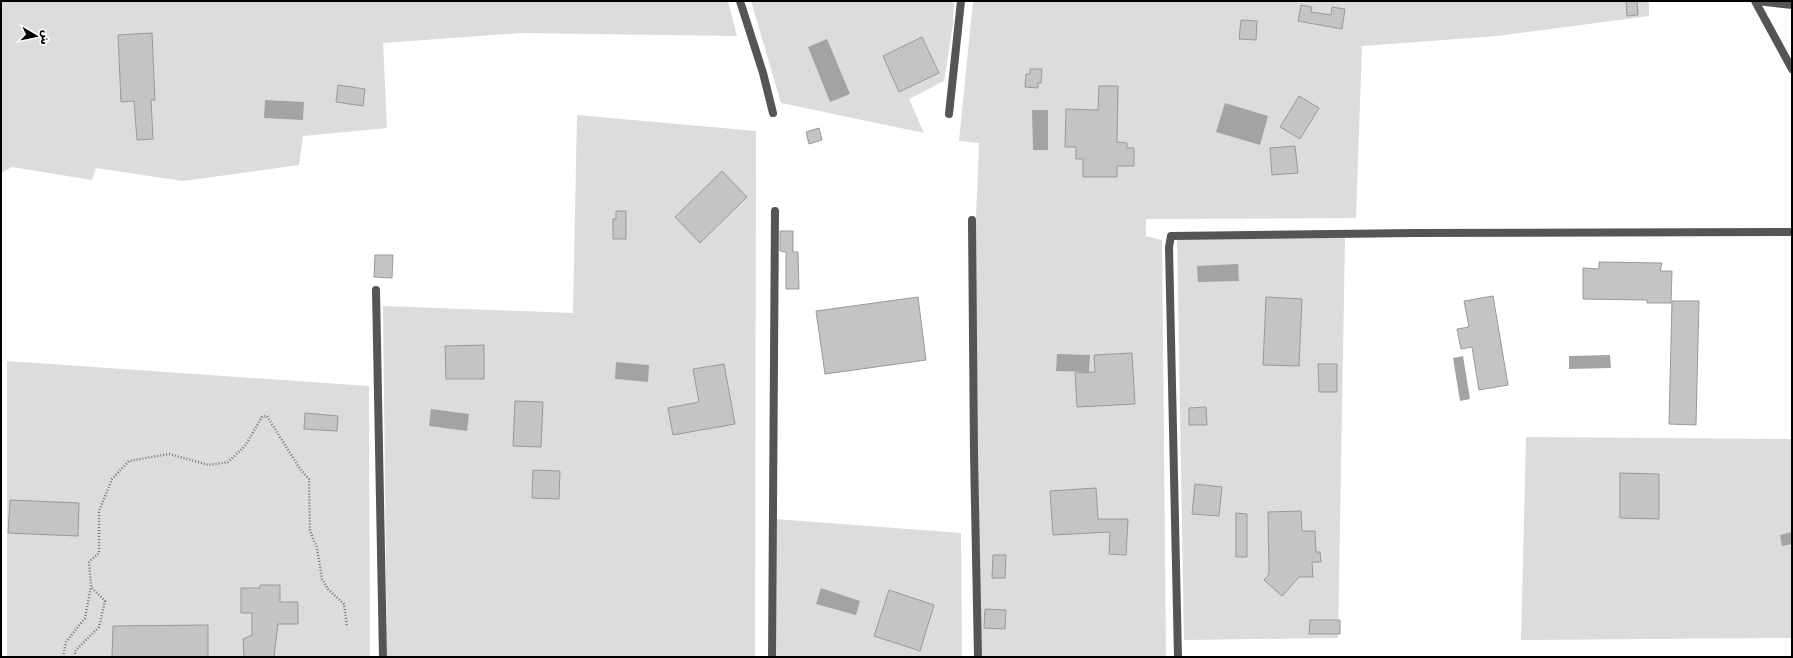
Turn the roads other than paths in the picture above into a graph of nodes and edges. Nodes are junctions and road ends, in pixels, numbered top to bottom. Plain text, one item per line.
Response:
1 (740, 1) edge
2 (961, 1) edge
3 (1756, 1) edge
4 (1792, 5) edge
5 (1792, 69) edge
6 (773, 114) dead end
7 (949, 114) dead end
8 (775, 211) dead end
9 (972, 220) dead end
10 (1792, 232) edge
11 (376, 290) dead end
12 (382, 657) edge
13 (772, 657) edge
14 (978, 657) edge
15 (1178, 657) edge

1 - 6 street
2 - 7 street
3 - 4 street
3 - 5 street
8 - 13 street
9 - 14 street
10 - 15 street
11 - 12 street

